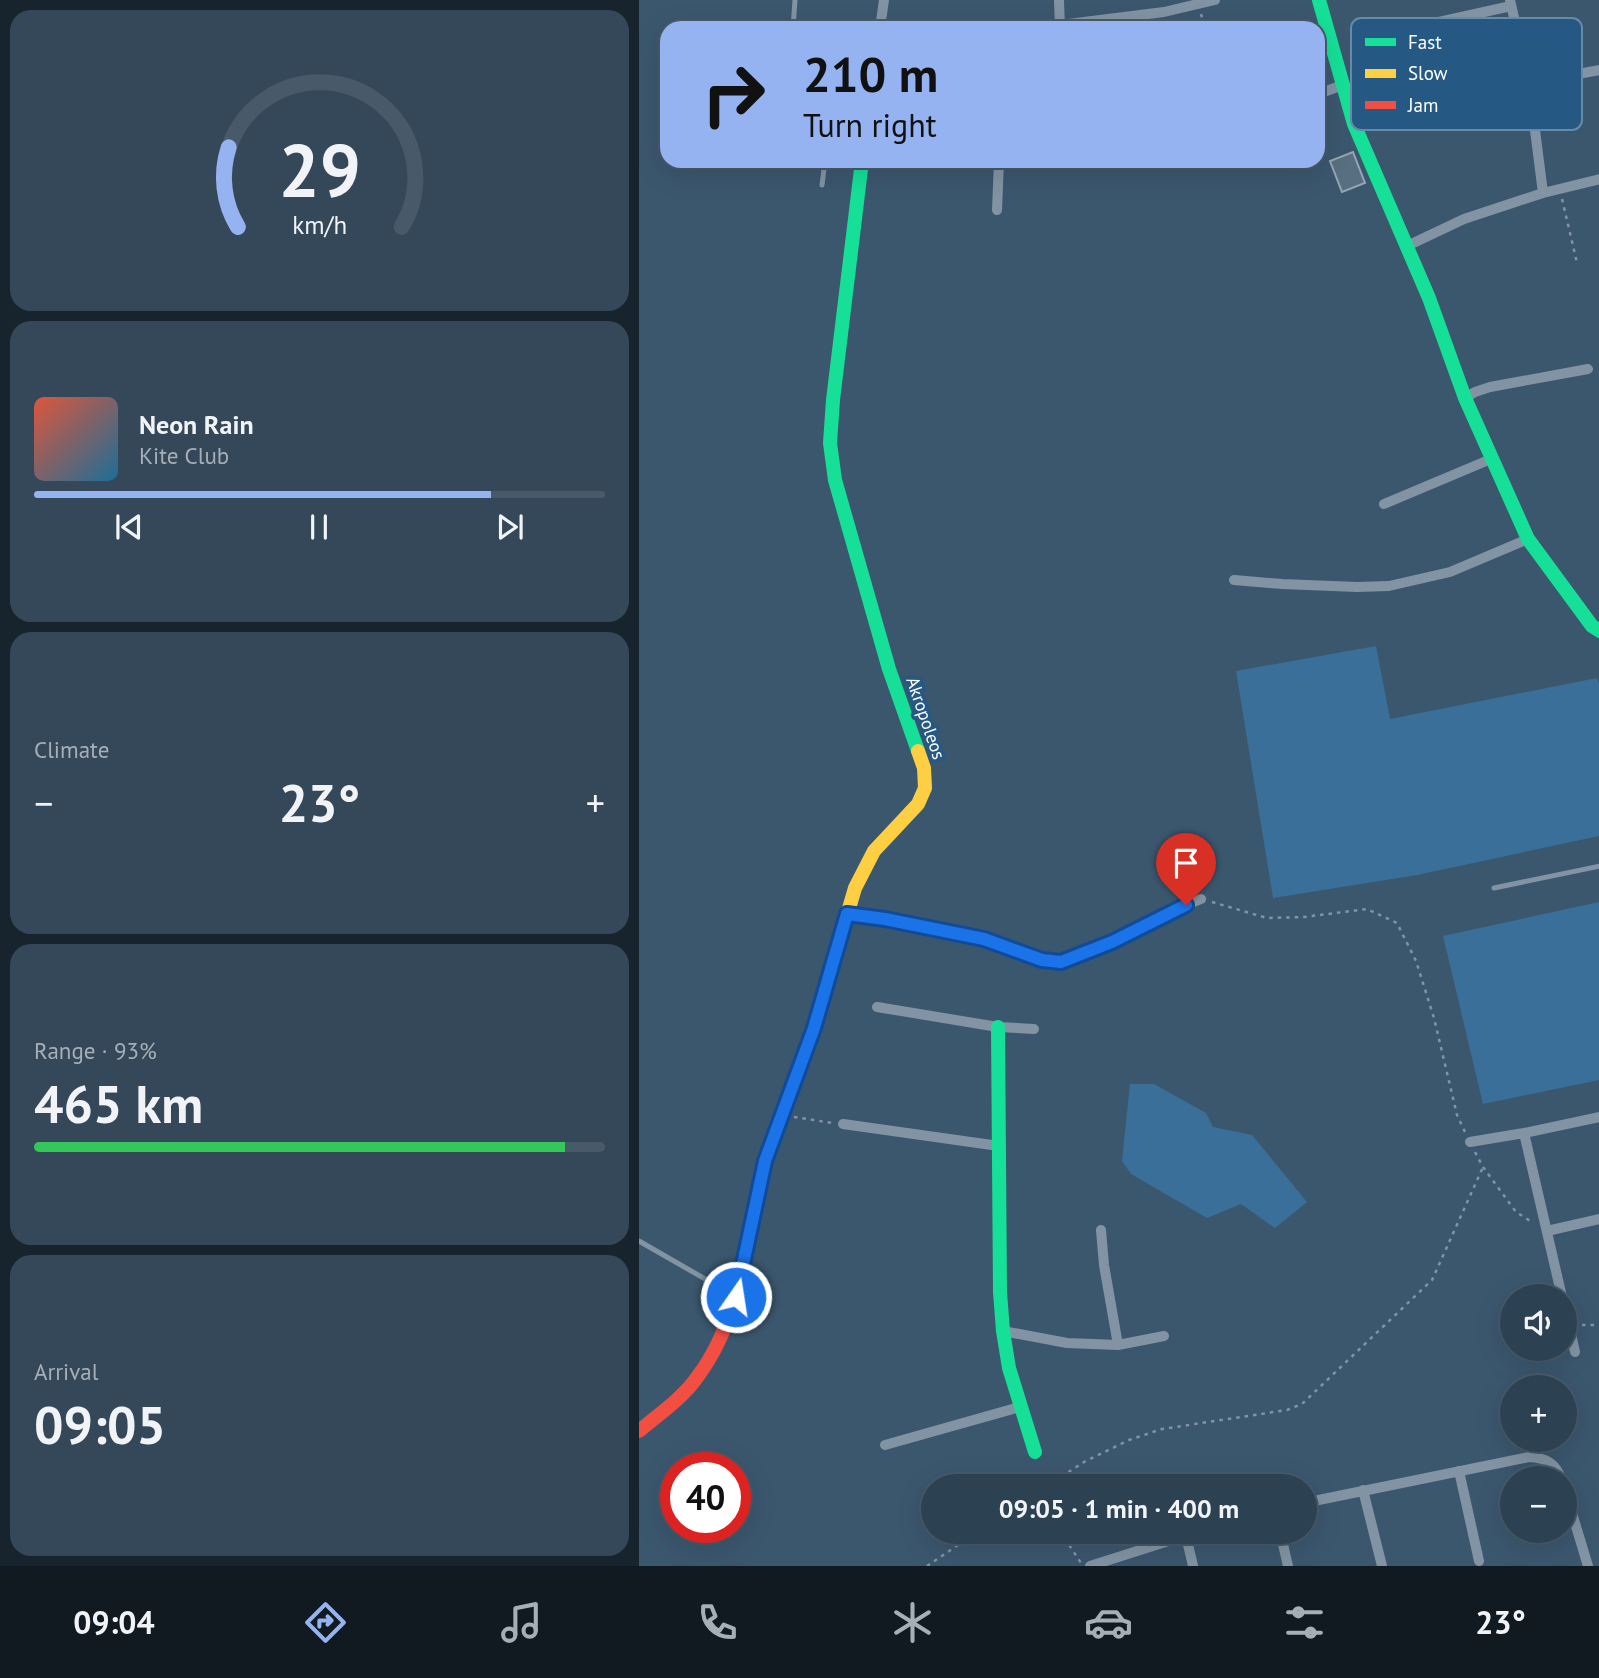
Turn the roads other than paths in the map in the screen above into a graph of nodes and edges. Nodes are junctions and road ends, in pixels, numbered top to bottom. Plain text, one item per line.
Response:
1 (795, 0) edge
2 (884, 0) edge
3 (1059, 0) edge
4 (1215, 0) edge
5 (1319, 0) edge
6 (1511, 3) edge
7 (1163, 6) edge
8 (1453, 18) edge
9 (794, 21) edge
10 (881, 21) edge
11 (1060, 21) edge
12 (1086, 21) edge
13 (1325, 21) edge
14 (1325, 21) edge
15 (1343, 85) junction
16 (1325, 91) edge
17 (1351, 113) edge
18 (1357, 130) edge
19 (1535, 130) edge
20 (824, 168) edge
21 (861, 168) edge
22 (999, 168) edge
23 (1599, 179) edge
24 (822, 185) dead end
25 (1543, 193) junction
26 (997, 211) dead end
27 (1407, 246) junction
28 (1588, 369) dead end
29 (1464, 398) junction
30 (1491, 459) junction
31 (1384, 504) dead end
32 (1528, 539) junction
33 (1234, 580) dead end
34 (1599, 631) edge
35 (1599, 866) edge
36 (1494, 888) dead end
37 (1201, 899) road end
38 (847, 914) junction
39 (877, 1007) dead end
40 (998, 1027) junction
41 (1035, 1029) dead end
42 (1599, 1116) edge
43 (843, 1124) road end
44 (1524, 1133) junction
45 (1470, 1142) road end
46 (999, 1146) junction
47 (1599, 1219) edge
48 (1100, 1230) dead end
49 (1547, 1231) junction
50 (639, 1241) edge
51 (1559, 1284) edge
52 (736, 1297) junction
53 (1003, 1331) junction
54 (1164, 1336) dead end
55 (1118, 1345) junction
56 (1021, 1407) junction
57 (639, 1431) edge
58 (885, 1445) dead end
59 (1035, 1452) dead end
60 (1555, 1466) edge
61 (1459, 1471) junction
62 (1362, 1490) junction
63 (1317, 1500) edge
64 (1577, 1530) edge
65 (1160, 1544) edge
66 (1188, 1544) edge
67 (1282, 1544) edge
68 (1479, 1561) dead end
69 (1090, 1566) edge
70 (1193, 1566) edge
71 (1288, 1566) edge
72 (1382, 1566) edge
73 (1588, 1566) edge

1 - 9 lane
2 - 10 street
3 - 11 street
4 - 7 street
5 - 13 street
6 - 8 street
7 - 12 street
14 - 15 street
15 - 16 street
15 - 17 street
18 - 27 street
19 - 25 street
20 - 24 lane
21 - 38 street, Akropoleos
22 - 26 street
23 - 25 street
25 - 27 street
27 - 29 street
28 - 29 street
29 - 30 street
30 - 31 street
30 - 32 street
32 - 33 street
32 - 34 street
35 - 36 lane
37 - 38 street
38 - 52 street, Akropoleos
39 - 40 street
40 - 41 street
40 - 46 street
42 - 44 street
43 - 46 street
44 - 45 street
44 - 49 street
46 - 53 street
47 - 49 street
48 - 55 street
49 - 51 street
50 - 52 lane
52 - 57 street, Akropoleos
53 - 55 street
53 - 56 street
54 - 55 street
56 - 58 street
56 - 59 street
60 - 61 street
61 - 62 street
61 - 68 street
62 - 63 street
62 - 72 street
64 - 73 street
65 - 69 street
66 - 70 street
67 - 71 street

